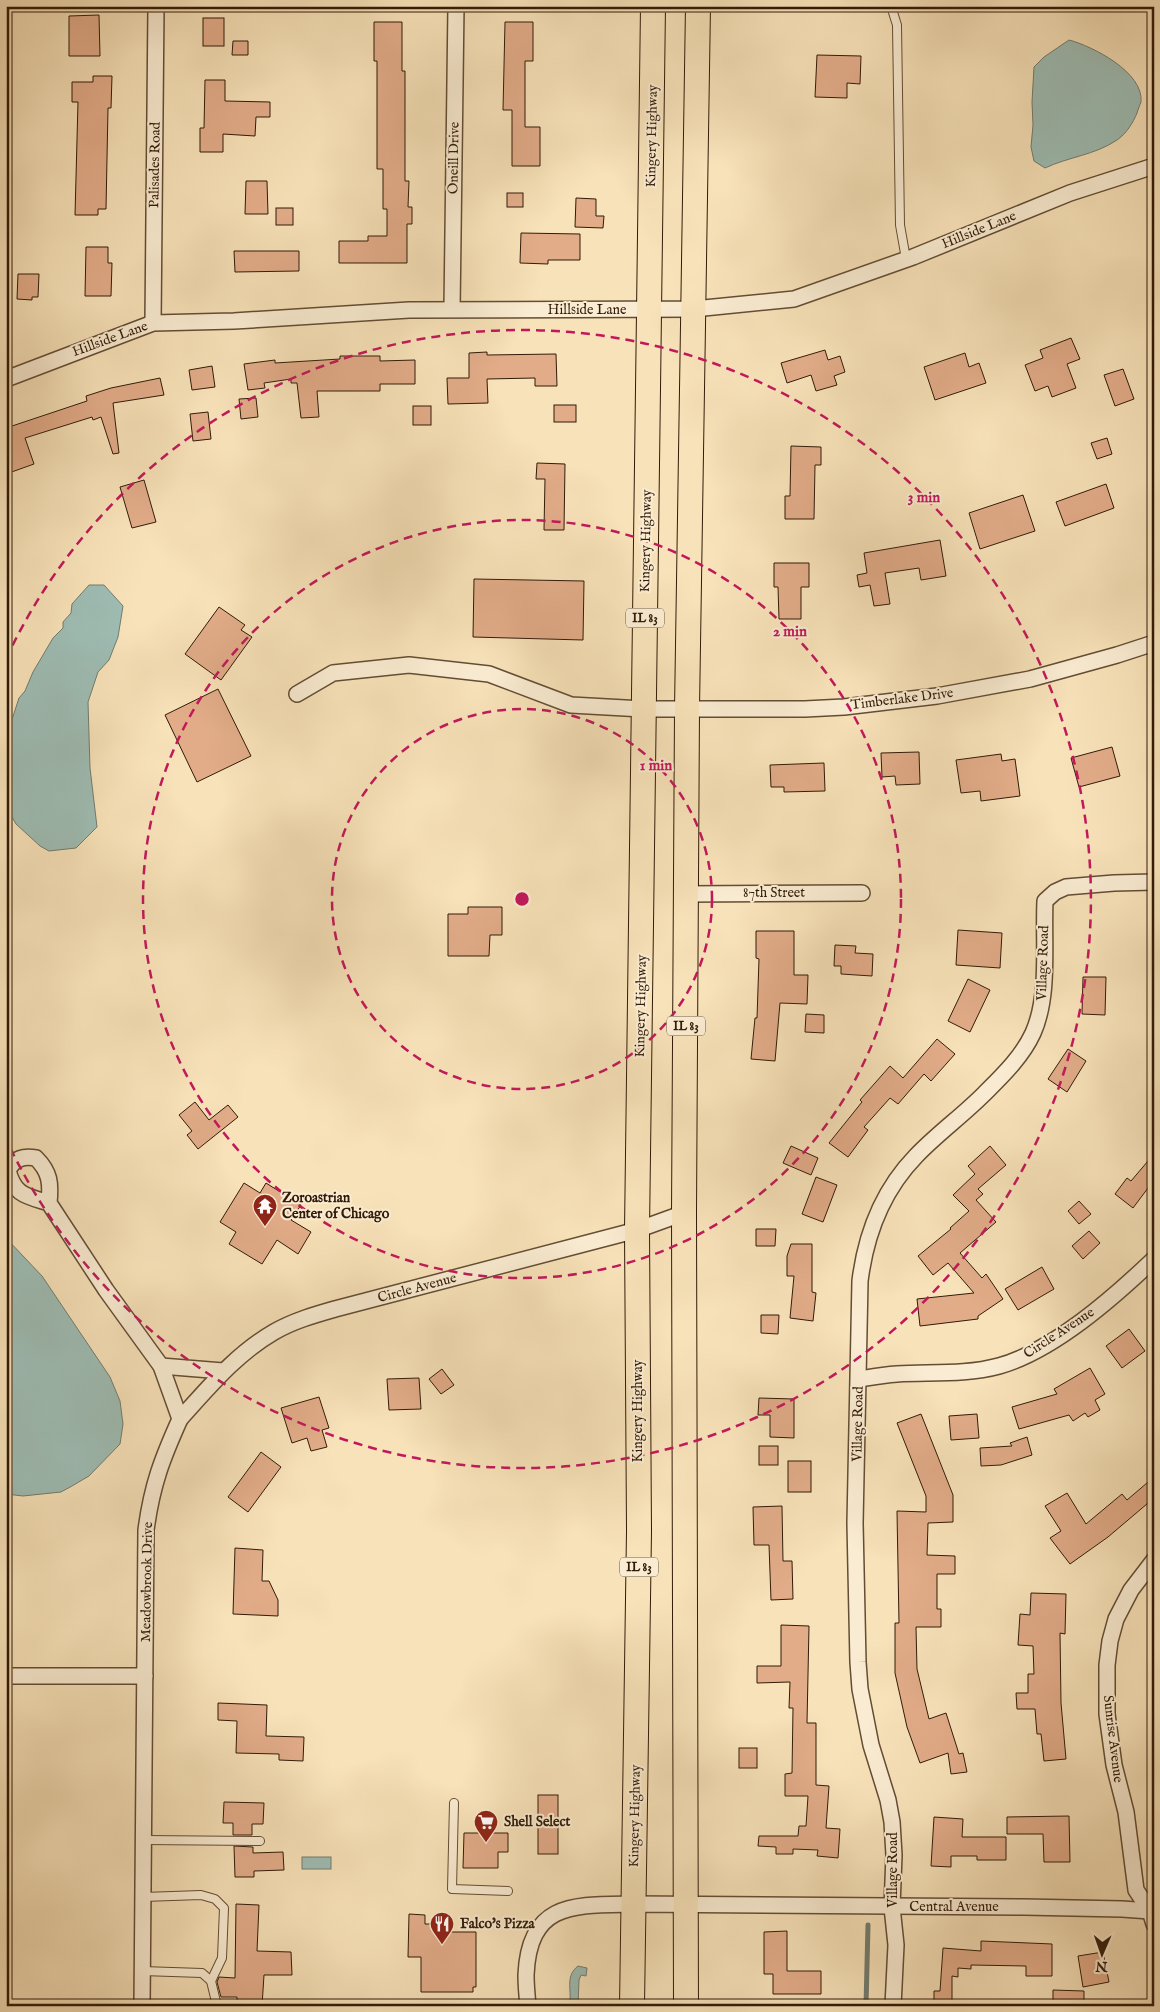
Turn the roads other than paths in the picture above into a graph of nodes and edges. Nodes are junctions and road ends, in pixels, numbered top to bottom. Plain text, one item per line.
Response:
1 (156, 6) edge
2 (456, 6) edge
3 (653, 6) edge
4 (698, 6) edge
5 (891, 6) edge
6 (1154, 166) edge
7 (906, 259) junction
8 (694, 309) junction
9 (452, 310) junction
10 (650, 310) junction
11 (153, 323) junction
12 (6, 379) edge
13 (1154, 643) edge
14 (297, 694) dead end
15 (687, 708) junction
16 (643, 709) junction
17 (1154, 882) edge
18 (862, 893) dead end
19 (686, 894) junction
20 (49, 1203) dead end
21 (684, 1212) junction
22 (638, 1230) junction
23 (1154, 1259) edge
24 (161, 1366) junction
25 (223, 1371) junction
26 (859, 1379) junction
27 (180, 1418) junction
28 (1154, 1560) edge
29 (6, 1676) edge
30 (145, 1676) junction
31 (454, 1803) dead end
32 (144, 1840) junction
33 (260, 1841) dead end
34 (508, 1891) dead end
35 (143, 1897) junction
36 (633, 1904) junction
37 (686, 1905) junction
38 (892, 1907) junction
39 (1153, 1915) edge
40 (142, 1971) junction
41 (210, 1981) junction
42 (142, 2006) edge
43 (217, 2006) edge
44 (528, 2006) edge
45 (632, 2006) edge
46 (686, 2006) edge
47 (893, 2006) edge

1 - 11 street, Palisades Road
2 - 9 street, Oneill Drive
3 - 10 main road, Kingery Highway / IL 83
4 - 8 main road, IL 83
5 - 7 lane
6 - 7 street, Hillside Lane
7 - 8 street, Hillside Lane
8 - 10 street, Hillside Lane
8 - 15 main road, IL 83
9 - 10 street, Hillside Lane
9 - 11 street, Hillside Lane
10 - 16 main road, Kingery Highway / IL 83
11 - 12 street, Hillside Lane
13 - 15 street, Timberlake Drive
14 - 16 street, Timberlake Drive
15 - 16 street, Timberlake Drive
15 - 19 main road, IL 83
16 - 22 main road, Kingery Highway / IL 83
17 - 26 street, Village Road
18 - 19 street, 87th Street
19 - 21 main road, IL 83
20 - 24 street
21 - 22 street, Circle Avenue
21 - 37 main road, IL 83
22 - 25 street, Circle Avenue
22 - 36 main road, Kingery Highway / IL 83
23 - 26 street, Circle Avenue
24 - 25 street
24 - 27 street
25 - 27 street, Circle Avenue
26 - 38 street, Village Road
27 - 30 street, Meadowbrook Drive
28 - 39 street, Sunrise Avenue
29 - 30 street
30 - 32 street, Meadowbrook Drive
31 - 34 lane
32 - 33 lane
32 - 35 street, Meadowbrook Drive
35 - 40 street, Meadowbrook Drive
35 - 41 lane
36 - 37 street, Central Avenue
36 - 44 street, Central Avenue
36 - 45 main road, Kingery Highway / IL 83
37 - 38 street, Central Avenue
37 - 46 main road, IL 83
38 - 39 street, Central Avenue
38 - 47 street, Village Road
40 - 41 lane
40 - 42 street, Meadowbrook Drive
41 - 43 lane

